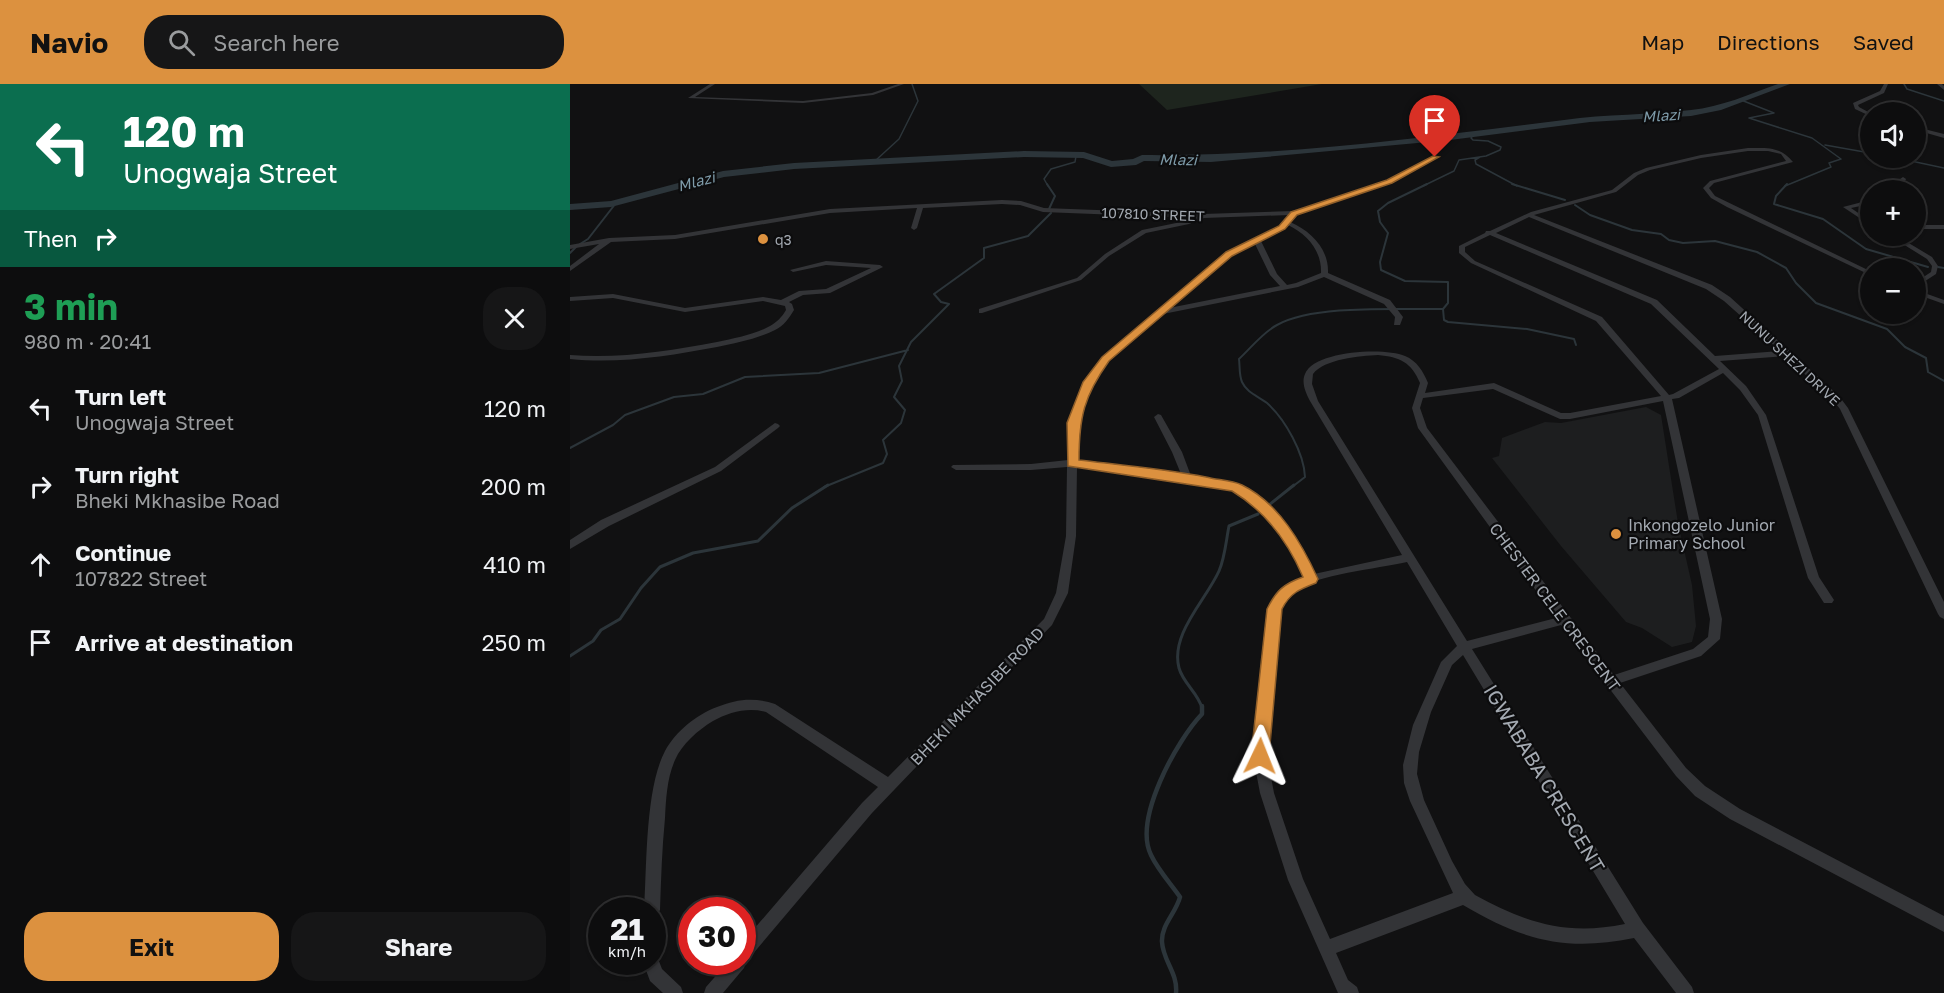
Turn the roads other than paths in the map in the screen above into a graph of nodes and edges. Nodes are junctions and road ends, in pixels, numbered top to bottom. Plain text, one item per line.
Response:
1 (714, 84) edge
2 (902, 84) edge
3 (1886, 84) edge
4 (1939, 84) edge
5 (1944, 89) edge
6 (1860, 110) edge
7 (1926, 132) edge
8 (1944, 136) edge
9 (1435, 157) dead end
10 (1860, 204) edge
11 (920, 208) junction
12 (1528, 215) junction
13 (1203, 216) junction
14 (1860, 216) edge
15 (1291, 218) junction
16 (1926, 227) edge
17 (914, 228) dead end
18 (1942, 228) edge
19 (1488, 232) junction
20 (1257, 240) junction
21 (607, 241) junction
22 (1910, 246) edge
23 (570, 247) edge
24 (1860, 268) edge
25 (570, 269) edge
26 (793, 270) dead end
27 (1324, 274) junction
28 (1926, 278) edge
29 (1285, 287) junction
30 (1926, 296) edge
31 (570, 299) edge
32 (783, 302) junction
33 (1944, 302) edge
34 (982, 311) dead end
35 (1161, 312) junction
36 (1397, 316) dead end
37 (1787, 353) junction
38 (570, 357) edge
39 (1714, 359) junction
40 (1723, 370) junction
41 (1420, 396) junction
42 (1667, 398) junction
43 (1158, 417) dead end
44 (776, 426) dead end
45 (1073, 463) junction
46 (956, 467) dead end
47 (1187, 478) junction
48 (570, 544) edge
49 (1411, 557) junction
50 (1311, 579) junction
51 (1828, 600) dead end
52 (1944, 614) edge
53 (1564, 620) junction
54 (1465, 646) junction
55 (1611, 681) junction
56 (889, 786) junction
57 (653, 897) edge
58 (1464, 897) junction
59 (1944, 924) edge
60 (1637, 929) junction
61 (756, 939) edge
62 (1328, 948) junction
63 (656, 975) edge
64 (727, 975) edge
65 (1344, 991) edge
66 (675, 993) edge
67 (712, 993) edge
68 (1686, 993) edge

1 - 2 street
3 - 6 street
4 - 5 street
7 - 8 street
9 - 15 street
10 - 14 street
11 - 13 street, 107810 STREET
11 - 17 street
11 - 21 street, 107810 STREET
12 - 19 street
12 - 24 street
12 - 37 street, NUNU SHEZI DRIVE
13 - 15 street, 107810 STREET
13 - 34 street
15 - 20 street, BHEKI MKHASIBE ROAD
15 - 27 street
16 - 18 street
19 - 39 street
19 - 42 street
20 - 29 street
20 - 35 street, BHEKI MKHASIBE ROAD
21 - 23 street, 107810 STREET
21 - 25 street
22 - 28 street
26 - 32 street
27 - 29 street
27 - 36 street
29 - 35 street
30 - 33 street
31 - 32 street
32 - 38 street
35 - 45 street, BHEKI MKHASIBE ROAD
37 - 39 street
37 - 52 street, NUNU SHEZI DRIVE
39 - 40 street
40 - 42 street
40 - 51 street
41 - 42 street
41 - 49 street, IGWABABA CRESCENT
41 - 53 street, CHESTER CELE CRESCENT
42 - 55 street
43 - 47 street
44 - 48 street
45 - 46 street
45 - 47 street
45 - 56 street, BHEKI MKHASIBE ROAD
47 - 50 street
49 - 50 street
49 - 54 street, IGWABABA CRESCENT
50 - 62 street
53 - 54 street
53 - 55 street, CHESTER CELE CRESCENT
54 - 58 street
54 - 60 street, IGWABABA CRESCENT
55 - 59 street, CHESTER CELE CRESCENT
56 - 57 street
56 - 61 street, BHEKI MKHASIBE ROAD
58 - 60 street
58 - 62 street
60 - 68 street, IGWABABA CRESCENT
62 - 65 street
63 - 66 street
64 - 67 street

